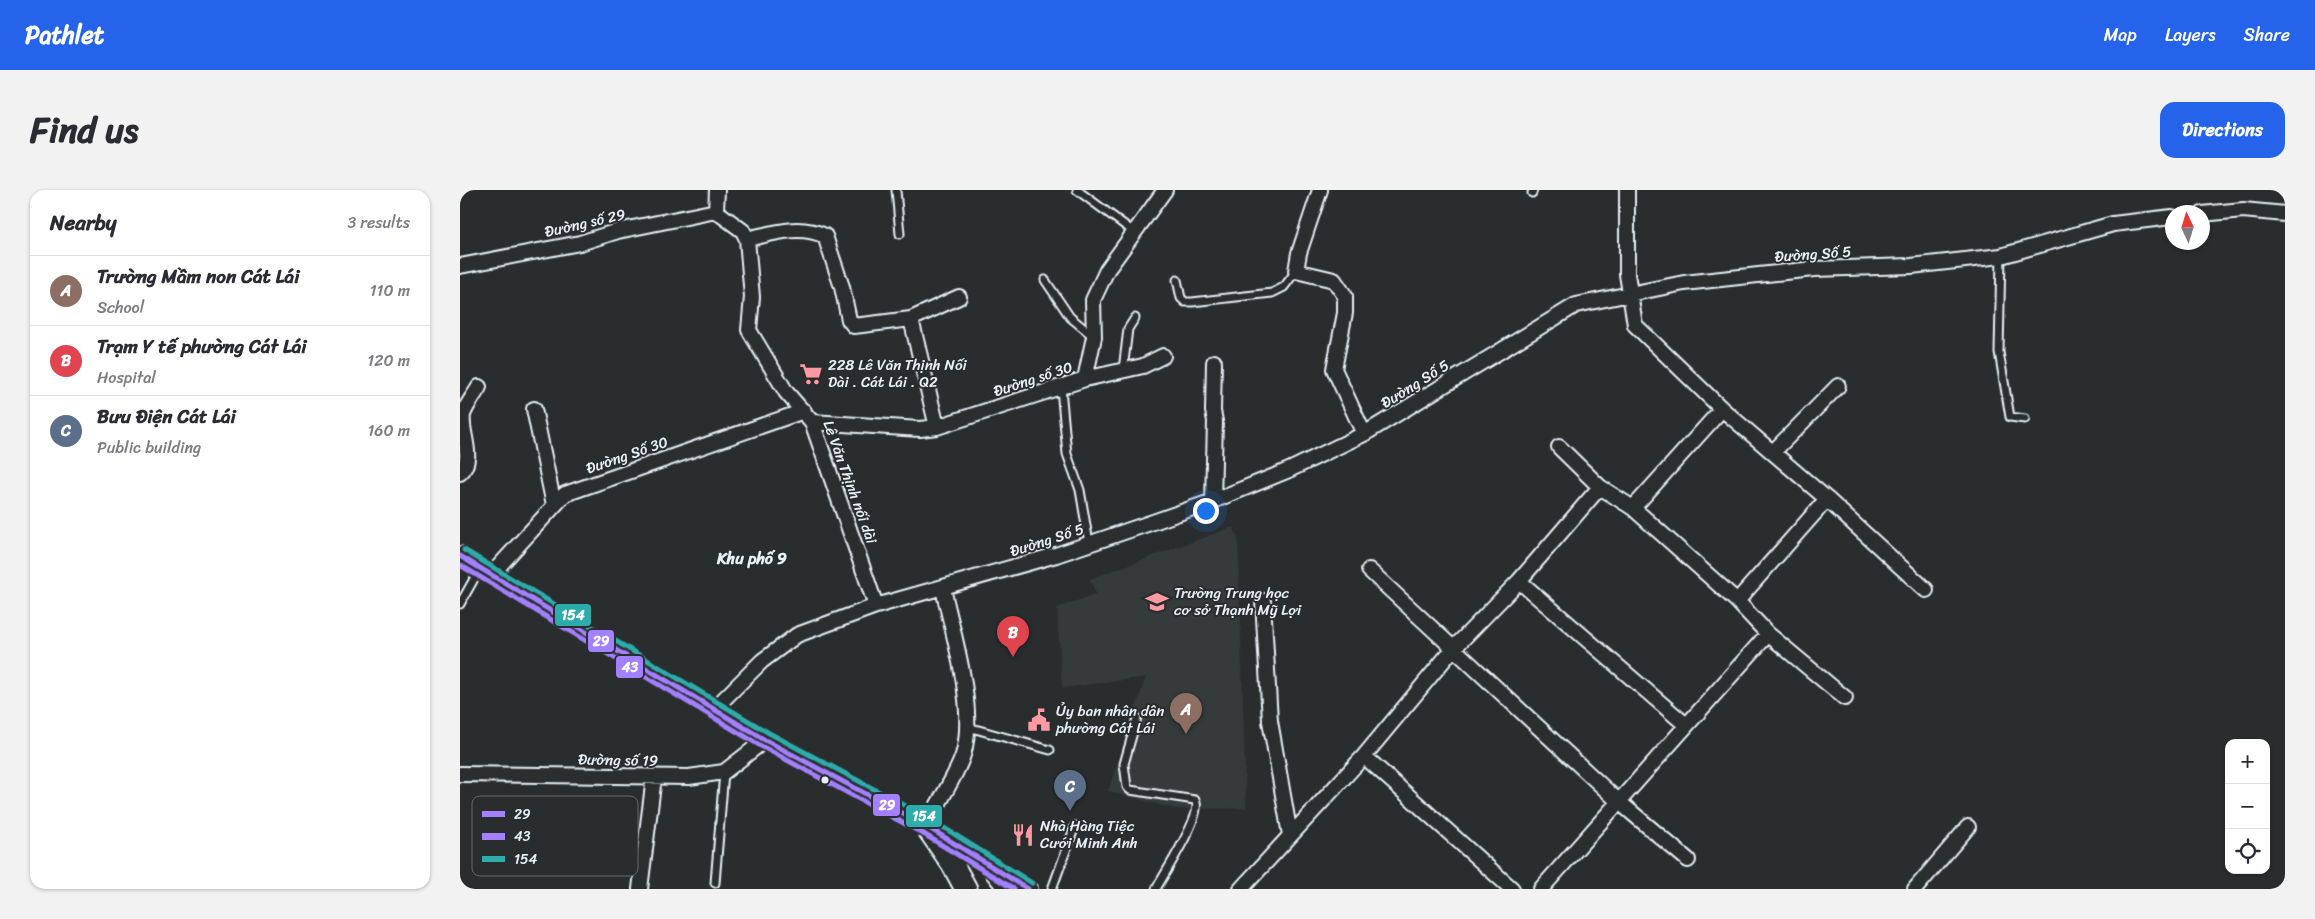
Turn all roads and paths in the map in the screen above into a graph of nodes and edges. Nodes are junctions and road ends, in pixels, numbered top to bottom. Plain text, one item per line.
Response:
1 (717, 190) edge
2 (896, 190) edge
3 (1077, 190) edge
4 (1164, 190) edge
5 (1320, 190) edge
6 (1627, 190) edge
7 (716, 211) junction
8 (2210, 213) edge
9 (2285, 214) edge
10 (2165, 218) edge
11 (1134, 232) junction
12 (900, 234) dead end
13 (747, 239) junction
14 (2001, 256) junction
15 (460, 266) edge
16 (1296, 272) junction
17 (1045, 280) dead end
18 (1177, 280) dead end
19 (1629, 293) junction
20 (959, 297) dead end
21 (1135, 318) dead end
22 (911, 319) junction
23 (1094, 337) junction
24 (1163, 356) dead end
25 (1214, 362) dead end
26 (1123, 370) junction
27 (1085, 379) junction
28 (1838, 386) dead end
29 (480, 387) dead end
30 (1062, 388) junction
31 (534, 409) dead end
32 (1722, 409) junction
33 (808, 416) junction
34 (2024, 419) dead end
35 (937, 427) junction
36 (1364, 434) junction
37 (1559, 447) dead end
38 (1773, 452) junction
39 (460, 473) edge
40 (1600, 488) junction
41 (1827, 499) junction
42 (1214, 502) junction
43 (554, 505) junction
44 (1633, 508) junction
45 (1089, 543) junction
46 (460, 556) edge
47 (1369, 570) dead end
48 (486, 572) junction
49 (1518, 581) junction
50 (942, 588) junction
51 (1926, 590) dead end
52 (1263, 601) dead end
53 (1737, 601) junction
54 (460, 604) edge
55 (876, 606) junction
56 (1768, 634) junction
57 (1453, 649) junction
58 (1845, 698) dead end
59 (714, 710) junction
60 (1137, 718) dead end
61 (1686, 725) junction
62 (968, 727) junction
63 (765, 740) junction
64 (1050, 750) dead end
65 (1364, 756) junction
66 (724, 772) junction
67 (460, 774) edge
68 (654, 777) junction
69 (1618, 801) junction
70 (926, 826) junction
71 (1075, 826) dead end
72 (1968, 827) dead end
73 (1290, 835) junction
74 (1688, 860) dead end
75 (953, 865) junction
76 (995, 870) junction
77 (715, 883) dead end
78 (640, 889) edge
79 (957, 889) edge
80 (966, 889) edge
81 (1010, 889) edge
82 (1028, 889) edge
83 (1052, 889) edge
84 (1156, 889) edge
85 (1241, 889) edge
86 (1512, 889) edge
87 (1541, 889) edge
88 (1914, 889) edge

1 - 7 street
2 - 12 lane
3 - 11 lane
4 - 11 street, Đường số 30
5 - 16 street
6 - 19 street
7 - 13 street
7 - 15 street, Đường số 29
8 - 9 street
10 - 14 street, Đường Số 5
11 - 23 street, Đường số 30
13 - 22 street
13 - 33 street, Lê Văn Thịnh nối dài
14 - 19 street, Đường Số 5
14 - 34 lane
16 - 18 lane
16 - 36 street
17 - 23 lane
19 - 32 street
19 - 36 street, Đường Số 5
20 - 22 street
21 - 26 lane
22 - 35 street
23 - 27 street, Đường số 30
24 - 26 street
25 - 42 street
26 - 27 street
27 - 30 street, Đường số 30
28 - 38 street
29 - 39 street
30 - 35 street, Đường số 30
30 - 45 lane
31 - 43 street
32 - 38 street
32 - 44 street
33 - 35 street, Đường số 30
33 - 43 street, Đường Số 30
33 - 55 street, Lê Văn Thịnh nối dài
36 - 42 street, Đường Số 5
37 - 40 street
38 - 41 street
40 - 44 street
40 - 49 street
41 - 51 street
41 - 53 street
42 - 45 street, Đường Số 5
43 - 48 street, Đường Số 30
44 - 53 street
45 - 50 street, Đường Số 5
46 - 48 main road
47 - 57 street
48 - 54 lane
48 - 59 main road
49 - 57 street
49 - 61 street
50 - 55 street, Đường Số 5
50 - 62 street
52 - 73 street
53 - 56 street
55 - 59 street, Đường Số 5
56 - 58 street
56 - 61 street
57 - 65 street
57 - 69 street
59 - 63 main road
60 - 84 lane
61 - 69 street
62 - 64 lane
62 - 70 street
63 - 66 street, Đường số 19
63 - 70 main road
65 - 73 street
65 - 86 street
66 - 68 street, Đường số 19
66 - 77 lane
67 - 68 street, Đường số 19
68 - 78 street
69 - 74 street
69 - 87 street
70 - 75 main road
70 - 76 main road
71 - 83 lane
72 - 88 street
73 - 85 street
75 - 79 main road
75 - 80 main road
76 - 81 main road
76 - 82 main road

